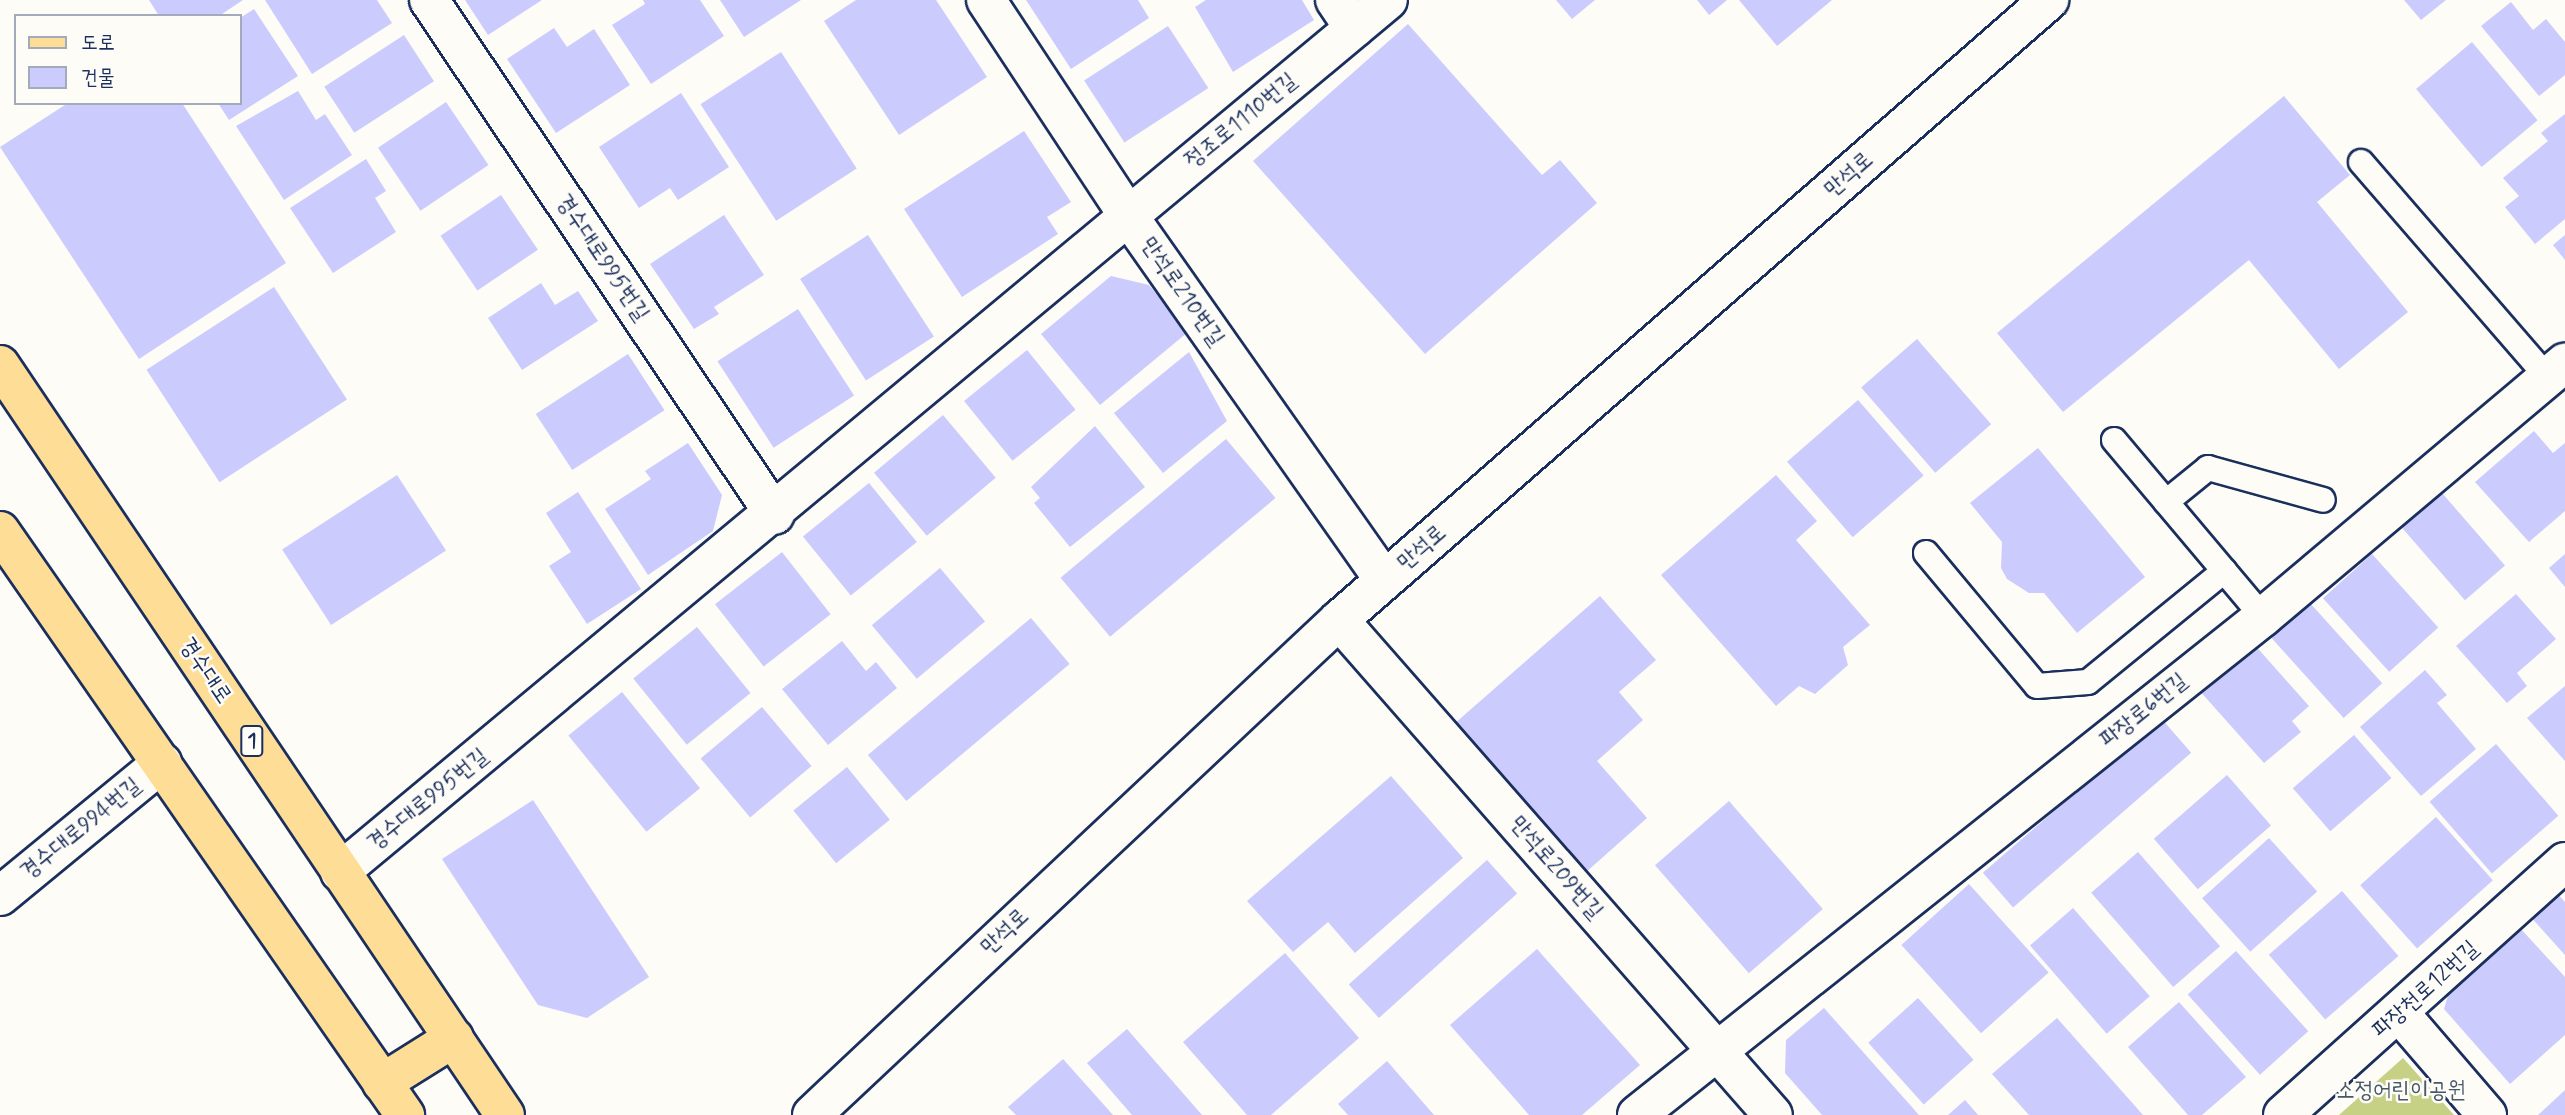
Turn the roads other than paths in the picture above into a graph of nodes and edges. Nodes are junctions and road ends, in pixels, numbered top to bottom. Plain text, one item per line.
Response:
1 (429, 0) edge
2 (986, 0) edge
3 (1388, 0) edge
4 (2049, 0) edge
5 (1345, 14) edge
6 (2361, 162) dead end
7 (1127, 214) junction
8 (0, 365) edge
9 (2559, 379) edge
10 (2115, 440) dead end
11 (2323, 500) dead end
12 (2166, 502) junction
13 (775, 515) junction
14 (0, 531) edge
15 (1926, 553) dead end
16 (2224, 571) junction
17 (1384, 580) junction
18 (2263, 617) junction
19 (1339, 620) junction
20 (162, 763) junction
21 (2565, 862) edge
22 (340, 872) junction
23 (0, 896) edge
24 (2400, 1015) junction
25 (454, 1038) junction
26 (1717, 1052) junction
27 (382, 1083) junction
28 (405, 1115) edge
29 (505, 1115) edge
30 (812, 1115) edge
31 (1637, 1115) edge
32 (1773, 1115) edge
33 (2283, 1115) edge
34 (2487, 1115) edge

1 - 13 street, 경수대로995번길
2 - 7 street, 만석로210번길
3 - 5 street, 정조로1110번길
4 - 17 street, 만석로
5 - 7 street, 정조로1110번길
6 - 9 lane
7 - 13 street, 경수대로995번길
7 - 17 street, 만석로210번길
8 - 22 main road, 경수대로 / 1
9 - 18 street, 파장로6번길
10 - 12 lane
11 - 12 lane
12 - 16 lane
13 - 22 street, 경수대로995번길
14 - 20 main road
15 - 16 lane
16 - 18 lane
17 - 19 street, 만석로
18 - 26 street, 파장로6번길
19 - 26 street, 만석로209번길
19 - 30 street, 만석로
20 - 23 street, 경수대로994번길
20 - 27 main road
21 - 24 street, 파장천로12번길
22 - 25 main road, 경수대로 / 1
24 - 33 street, 파장천로12번길
24 - 34 street
25 - 27 main road
25 - 29 main road, 경수대로 / 1
26 - 31 street, 파장로6번길
26 - 32 street, 만석로209번길
27 - 28 main road

